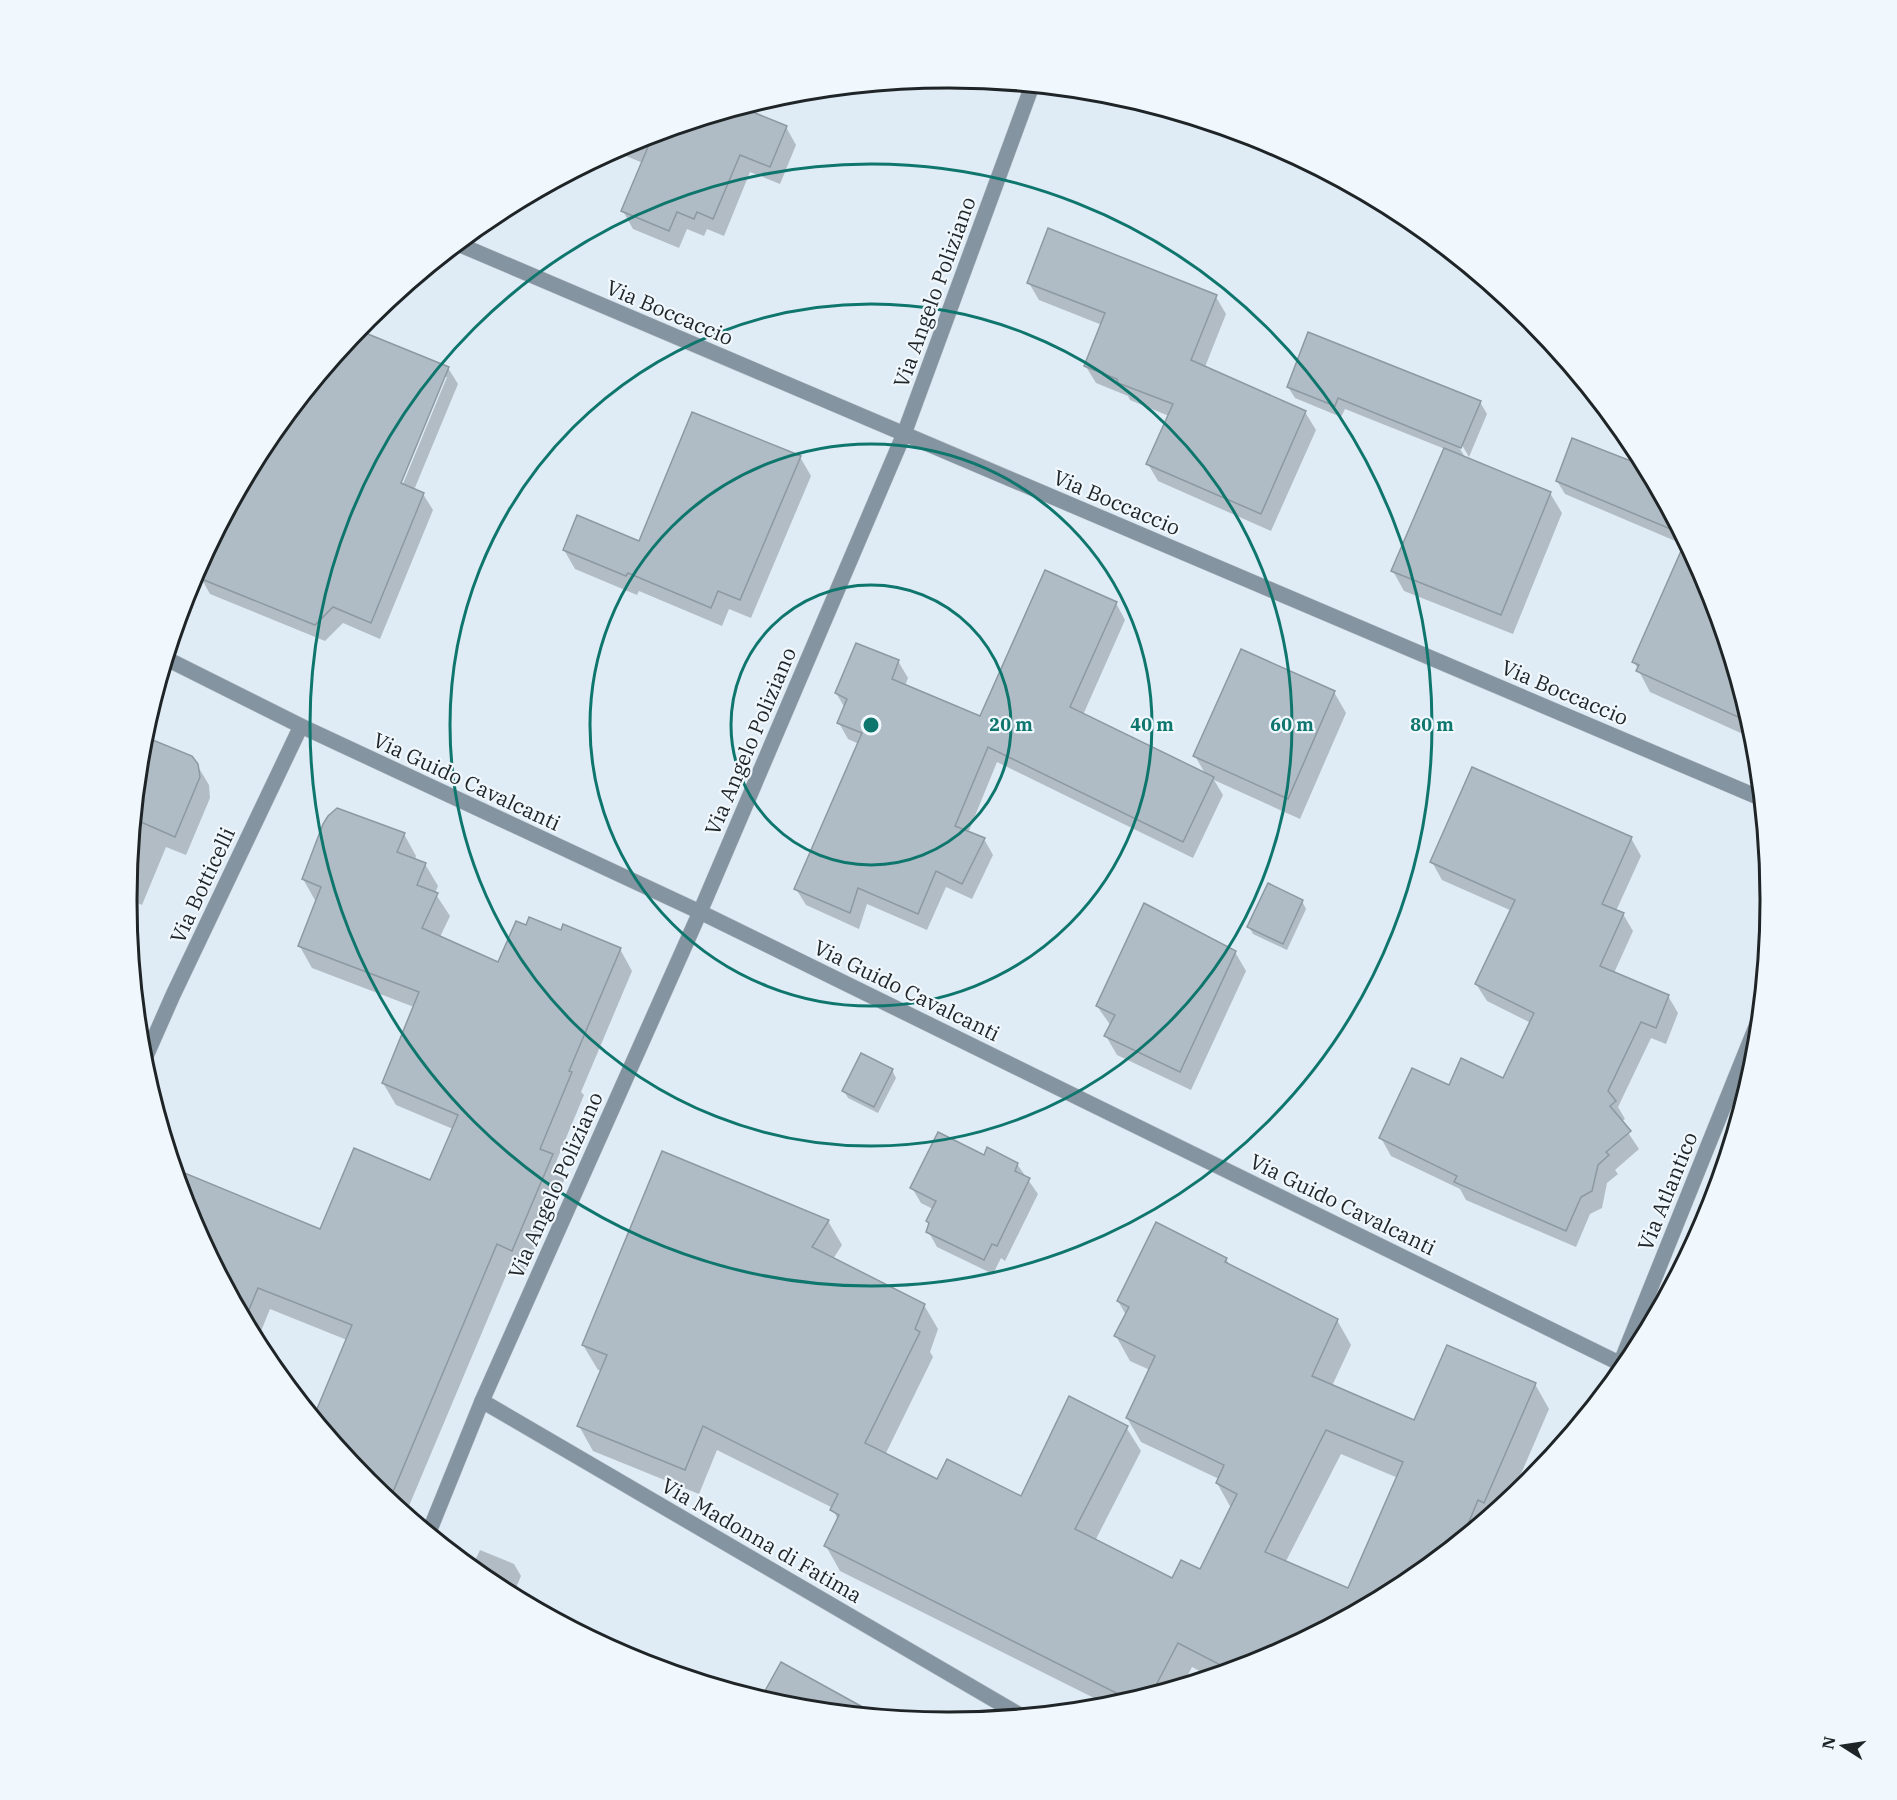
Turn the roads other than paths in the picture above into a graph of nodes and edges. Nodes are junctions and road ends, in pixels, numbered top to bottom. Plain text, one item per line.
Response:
1 (1030, 93) edge
2 (466, 247) edge
3 (904, 434) junction
4 (173, 661) edge
5 (300, 726) junction
6 (1753, 795) edge
7 (700, 912) junction
8 (151, 1045) edge
9 (1744, 1056) edge
10 (1635, 1331) edge
11 (1615, 1362) edge
12 (482, 1401) junction
13 (432, 1525) edge
14 (1010, 1709) edge

1 - 3 street, Via Angelo Poliziano
2 - 3 street, Via Boccaccio
3 - 6 street, Via Boccaccio
3 - 7 street, Via Angelo Poliziano
4 - 5 street, Via Guido Cavalcanti
5 - 7 street, Via Guido Cavalcanti
5 - 8 street, Via Botticelli
7 - 11 street, Via Guido Cavalcanti
7 - 12 street, Via Angelo Poliziano
9 - 10 street, Via Atlantico
12 - 13 street, Via Angelo Poliziano
12 - 14 street, Via Madonna di Fatima

